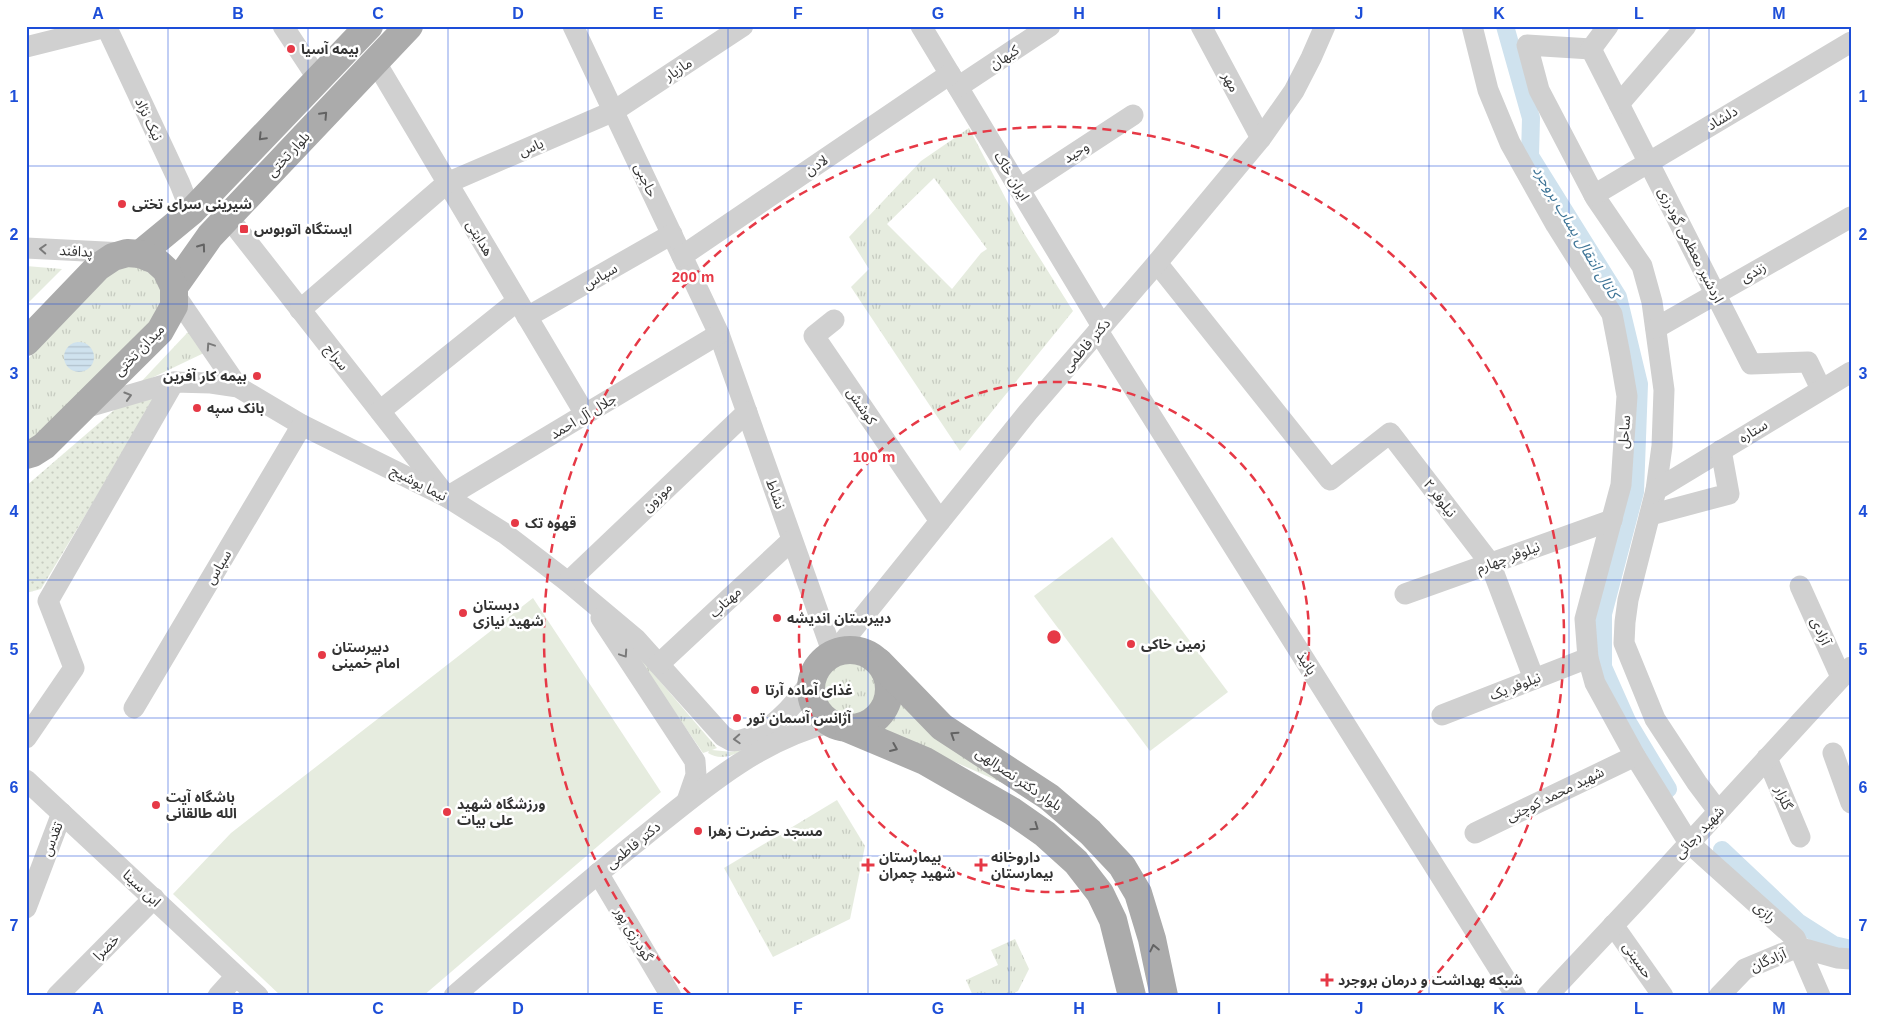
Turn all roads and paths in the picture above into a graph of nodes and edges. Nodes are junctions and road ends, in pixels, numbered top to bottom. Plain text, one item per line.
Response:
1 (283, 26) edge
2 (369, 26) edge
3 (409, 26) edge
4 (573, 26) edge
5 (743, 26) edge
6 (921, 26) edge
7 (1050, 26) edge
8 (1201, 26) edge
9 (1325, 26) edge
10 (1472, 26) edge
11 (1608, 26) edge
12 (1686, 26) edge
13 (106, 27) edge
14 (1851, 42) edge
15 (26, 47) edge
16 (1591, 49) junction
17 (375, 61) junction
18 (318, 79) junction
19 (954, 81) junction
20 (1619, 104) junction
21 (614, 111) junction
22 (1133, 115) dead end
23 (1261, 138) junction
24 (1649, 162) junction
25 (448, 183) junction
26 (1020, 189) junction
27 (1594, 195) junction
28 (191, 212) junction
29 (228, 217) junction
30 (1851, 217) edge
31 (672, 234) junction
32 (26, 248) edge
33 (133, 253) junction
34 (682, 256) junction
35 (1157, 263) junction
36 (175, 291) junction
37 (1716, 294) junction
38 (522, 309) junction
39 (300, 310) junction
40 (834, 320) dead end
41 (1100, 328) junction
42 (1656, 328) junction
43 (719, 334) junction
44 (26, 342) edge
45 (1851, 372) edge
46 (174, 382) junction
47 (238, 387) junction
48 (1821, 388) junction
49 (81, 410) junction
50 (380, 411) junction
51 (746, 412) junction
52 (585, 414) junction
53 (302, 425) junction
54 (1721, 450) junction
55 (28, 456) edge
56 (1656, 490) junction
57 (447, 497) junction
58 (1650, 515) junction
59 (1612, 520) junction
60 (940, 521) junction
61 (792, 540) junction
62 (1490, 563) junction
63 (568, 582) junction
64 (1800, 586) dead end
65 (1405, 594) dead end
66 (588, 599) junction
67 (833, 654) junction
68 (1588, 658) junction
69 (879, 662) junction
70 (659, 664) junction
71 (1846, 672) edge
72 (813, 678) junction
73 (1534, 679) junction
74 (134, 708) dead end
75 (1442, 714) dead end
76 (839, 726) junction
77 (26, 738) edge
78 (1833, 753) dead end
79 (1635, 756) junction
80 (1767, 758) junction
81 (26, 780) edge
82 (1030, 784) junction
83 (687, 801) junction
84 (1851, 803) edge
85 (1012, 811) junction
86 (1718, 811) junction
87 (62, 813) junction
88 (1475, 833) dead end
89 (1800, 837) dead end
90 (1689, 843) junction
91 (34, 870) edge
92 (598, 873) junction
93 (154, 898) junction
94 (26, 908) edge
95 (1613, 925) junction
96 (1798, 947) junction
97 (1851, 959) edge
98 (236, 976) junction
99 (58, 996) edge
100 (218, 996) edge
101 (258, 996) edge
102 (454, 996) edge
103 (670, 996) edge
104 (1132, 996) edge
105 (1164, 996) edge
106 (1516, 996) edge
107 (1546, 996) edge
108 (1662, 996) edge
109 (1719, 996) edge
110 (1820, 996) edge

1 - 18 street
2 - 18 main road
3 - 17 main road, بلوار تختی
4 - 21 street, حاجبی
5 - 21 street, مازیار
6 - 19 street, ایران خاک
7 - 19 street, کیهان
8 - 23 street, مهر
9 - 23 street, دکتر فاطمی
10 - 59 street, ساحل
11 - 16 street
12 - 20 street
13 - 15 street
13 - 28 street, نیک نژاد
14 - 24 street, دلشاد
16 - 20 street, اردشیر معظمی گودرزی
16 - 27 street
17 - 25 street, هدایتی
29 -> 17 main road, بلوار تختی
18 -> 28 main road
19 - 26 street, ایران خاک
19 - 34 street, لادن
20 - 24 street, اردشیر معظمی گودرزی
21 - 25 street, یاس
21 - 31 street, حاجبی
22 - 26 street, وحید
23 - 35 street, دکتر فاطمی
24 - 27 street, دلشاد
24 - 37 street, اردشیر معظمی گودرزی
25 - 38 street, هدایتی
25 - 39 street, یاس
26 - 41 street, ایران خاک
27 - 42 street
28 - 33 main road
36 -> 29 main road, بلوار تختی
29 - 39 street, سراج
30 - 37 street, زندی
31 - 34 street, حاجبی
31 - 38 street, سپاس
33 -> 32 street, پدافند
33 - 36 main road
33 - 44 main road
34 - 43 street, حاجبی
35 - 41 street, دکتر فاطمی
35 - 62 street, نیلوفر ۲
47 -> 36 street, نیما یوشیج
36 - 49 main road, میدان تختی
37 - 42 street, زندی
37 - 48 street, اردشیر معظمی گودرزی
38 - 50 street, سپاس
38 - 52 street, هدایتی
39 - 50 street, سراج
40 - 60 street, کوشش
41 - 60 street, دکتر فاطمی
41 - 106 street, پانیذ
42 - 56 street
43 - 51 street, نشاط
43 - 52 street, جلال آل احمد
45 - 48 street, ستاره
46 - 47 street, نیما یوشیج
49 -> 46 street, نیما یوشیج
46 - 77 street
47 - 53 street, نیما یوشیج
48 - 54 street, ستاره
49 - 55 main road, میدان تختی
50 - 57 street, سراج
51 - 61 street, نشاط
51 - 63 street, موزون
52 - 57 street, جلال آل احمد
53 - 57 street, نیما یوشیج
53 - 74 street, سپاس
54 - 56 street, ستاره
54 - 58 street
56 - 58 street
57 - 63 street, نیما یوشیج
58 - 86 street
59 - 62 street, نیلوفر چهارم
59 - 68 street, ساحل
60 - 67 street, دکتر فاطمی
61 - 67 street, نشاط
61 - 70 street, مهتاب
62 - 65 street, نیلوفر چهارم
62 - 73 street, نیلوفر ۲
63 - 66 street, نیما یوشیج
64 - 71 street, آزادی
66 - 70 street, نیما یوشیج
66 -> 83 street, نیما یوشیج
67 - 69 main road
67 - 72 main road
68 - 73 street, نیلوفر یک
68 - 79 street, ساحل
69 - 76 main road
82 -> 69 main road, بلوار دکتر نصرالهی
72 -> 70 street, نیما یوشیج
71 - 80 street, شهید رجائی
72 - 76 main road
73 - 75 street, نیلوفر یک
76 - 83 street, دکتر فاطمی
76 -> 85 main road
78 - 84 street
79 - 88 street, شهید محمد کوچتی
79 - 90 street, ساحل
80 - 86 street, شهید رجائی
80 - 89 street, گلزار
81 - 87 street, ابن سینا
82 - 85 main road
105 -> 82 main road, بلوار دکتر نصرالهی
83 - 92 street, دکتر فاطمی
85 -> 104 main road
86 - 90 street, شهید رجائی
87 - 91 street, تقدس
87 - 93 street, ابن سینا
90 - 95 street, شهید رجائی
90 - 96 street, رازی
91 - 94 street, تقدس
92 - 102 street, دکتر فاطمی
92 - 103 street, گودرزی پور
93 - 98 street, ابن سینا
93 - 99 street, خضرا
95 - 107 street, شهید رجائی
95 - 108 street, حسینی
96 - 97 street
96 - 109 street, آزادگان
96 - 110 street, رازی
98 - 100 street
98 - 101 street, ابن سینا

